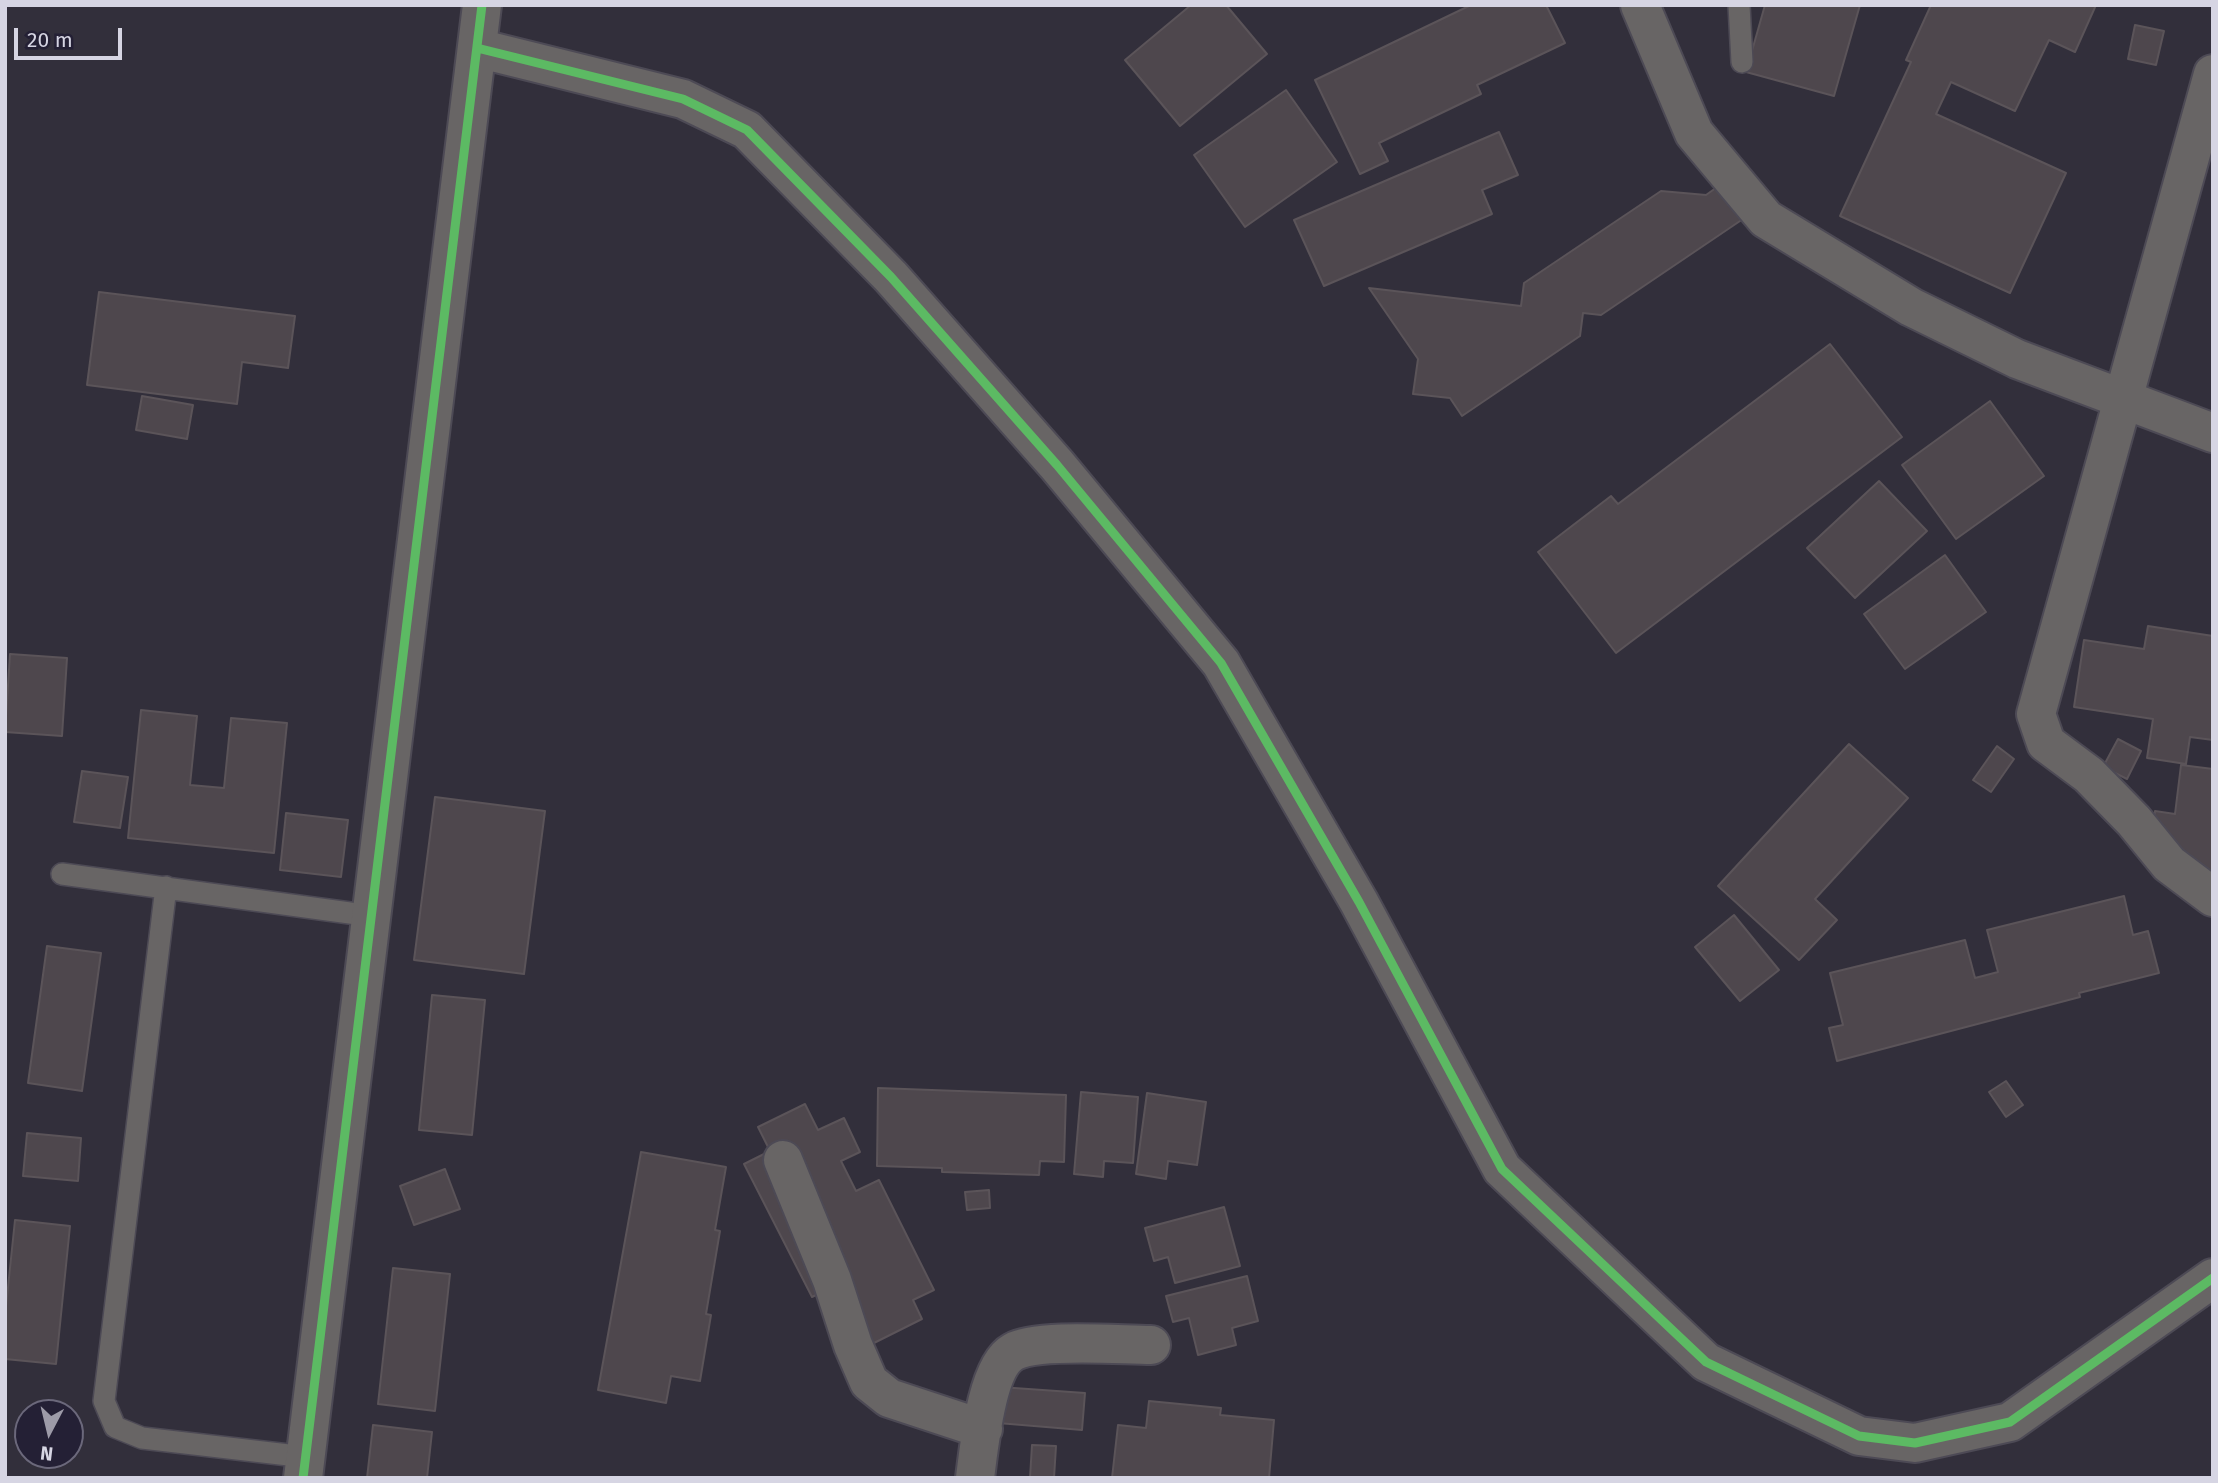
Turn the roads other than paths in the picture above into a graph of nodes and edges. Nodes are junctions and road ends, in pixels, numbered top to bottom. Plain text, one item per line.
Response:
1 (482, 5) edge
2 (1640, 5) edge
3 (1739, 5) edge
4 (477, 48) junction
5 (1742, 62) dead end
6 (2213, 75) edge
7 (2125, 399) junction
8 (2213, 433) edge
9 (62, 874) dead end
10 (166, 887) junction
11 (2213, 897) edge
12 (372, 916) junction
13 (783, 1160) dead end
14 (2213, 1278) edge
15 (1151, 1345) dead end
16 (982, 1429) junction
17 (305, 1468) edge
18 (975, 1478) edge

1 - 4 street
2 - 7 street
3 - 5 lane
4 - 12 street
4 - 14 street
6 - 7 street
7 - 8 street
7 - 11 street
9 - 10 lane
10 - 12 lane
10 - 17 lane
12 - 17 street
13 - 16 street
15 - 16 street
16 - 18 street

